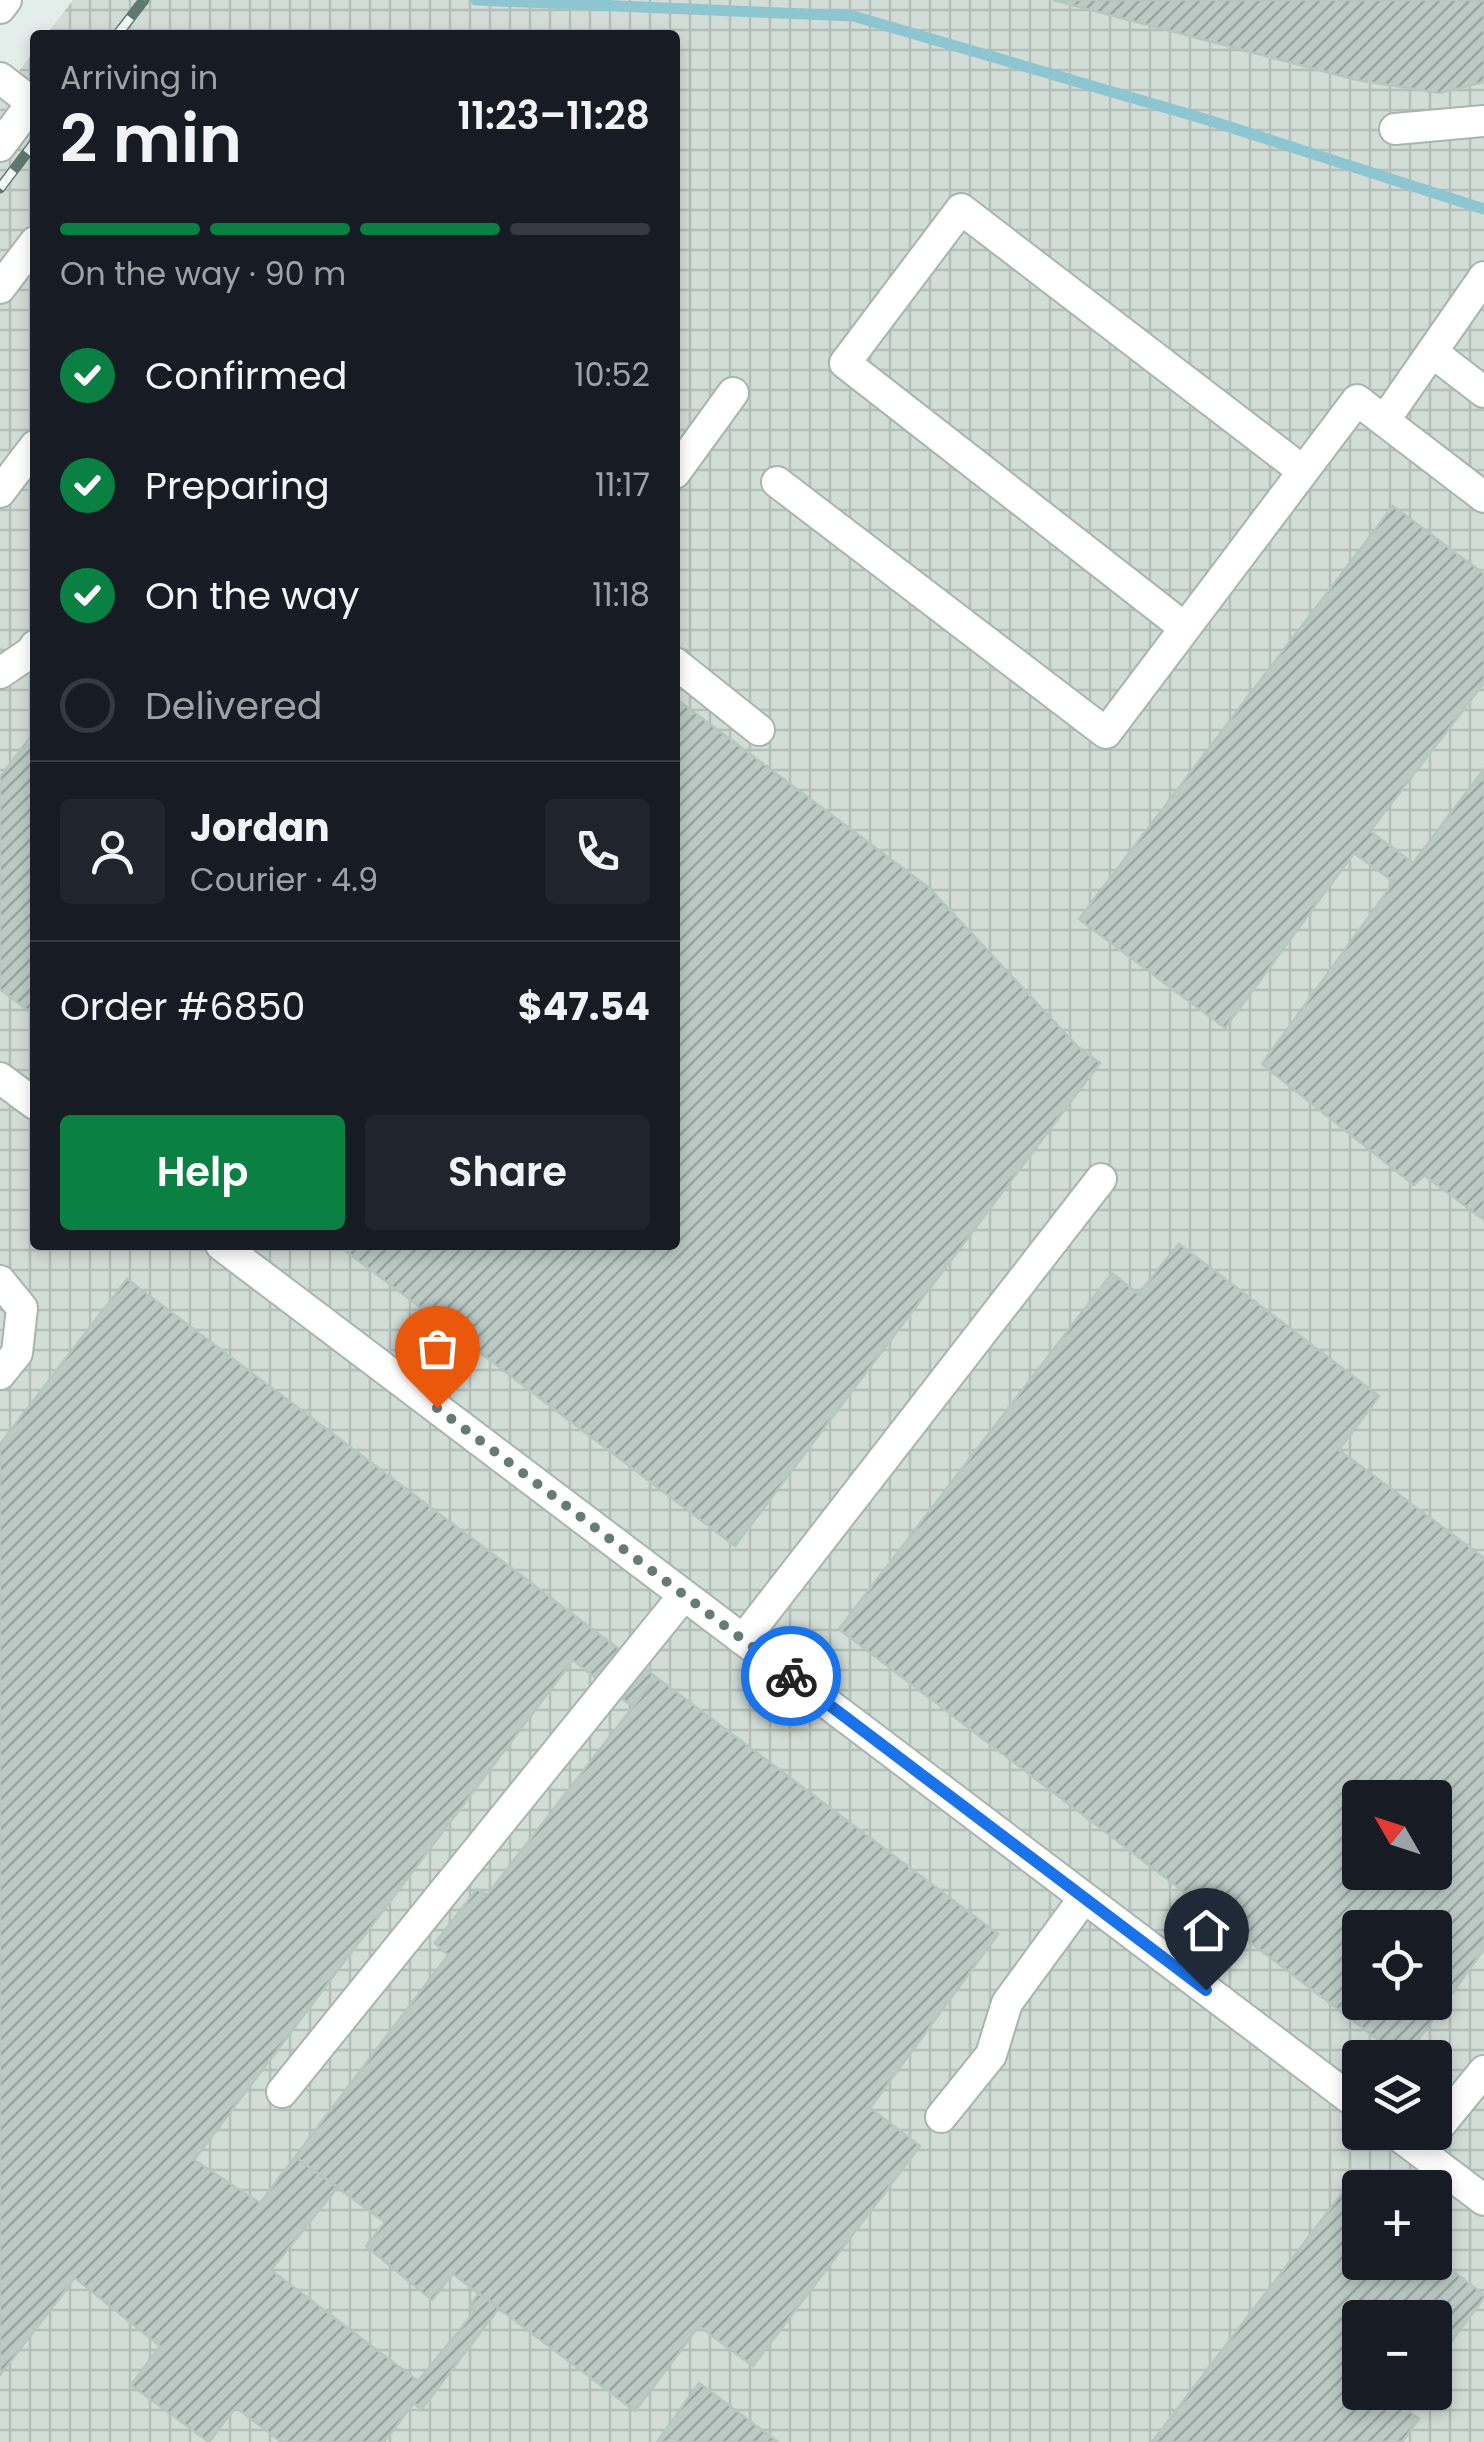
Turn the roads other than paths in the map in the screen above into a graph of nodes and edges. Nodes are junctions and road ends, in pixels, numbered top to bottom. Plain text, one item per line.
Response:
1 (6, 0) edge
2 (0, 8) edge
3 (0, 78) edge
4 (30, 101) edge
5 (30, 109) edge
6 (1484, 121) edge
7 (1396, 128) dead end
8 (0, 146) edge
9 (30, 249) edge
10 (1484, 277) edge
11 (0, 288) edge
12 (1432, 352) junction
13 (1484, 392) edge
14 (733, 393) dead end
15 (1384, 421) junction
16 (30, 453) edge
17 (680, 465) edge
18 (1304, 471) junction
19 (777, 482) dead end
20 (0, 492) edge
21 (1484, 497) edge
22 (1185, 628) junction
23 (30, 652) edge
24 (680, 667) edge
25 (0, 673) edge
26 (759, 730) dead end
27 (0, 1078) edge
28 (30, 1100) edge
29 (1101, 1179) dead end
30 (228, 1250) edge
31 (0, 1282) edge
32 (0, 1374) edge
33 (684, 1595) junction
34 (743, 1640) junction
35 (1084, 1898) junction
36 (1484, 2070) edge
37 (282, 2092) dead end
38 (1342, 2092) edge
39 (1452, 2104) edge
40 (942, 2117) dead end
41 (1433, 2150) edge
42 (1484, 2200) edge

1 - 2 street
3 - 4 street
5 - 8 street
6 - 7 street
9 - 11 street
10 - 12 street
12 - 13 street
12 - 15 street
14 - 17 street
15 - 18 street
15 - 21 street
16 - 20 street
18 - 22 street
18 - 22 street
19 - 22 street
23 - 25 street
24 - 26 street
27 - 28 street
29 - 34 street
30 - 33 street
31 - 32 street
33 - 34 street
33 - 37 street
34 - 35 street
35 - 38 street
35 - 40 street
36 - 39 street
41 - 42 street

